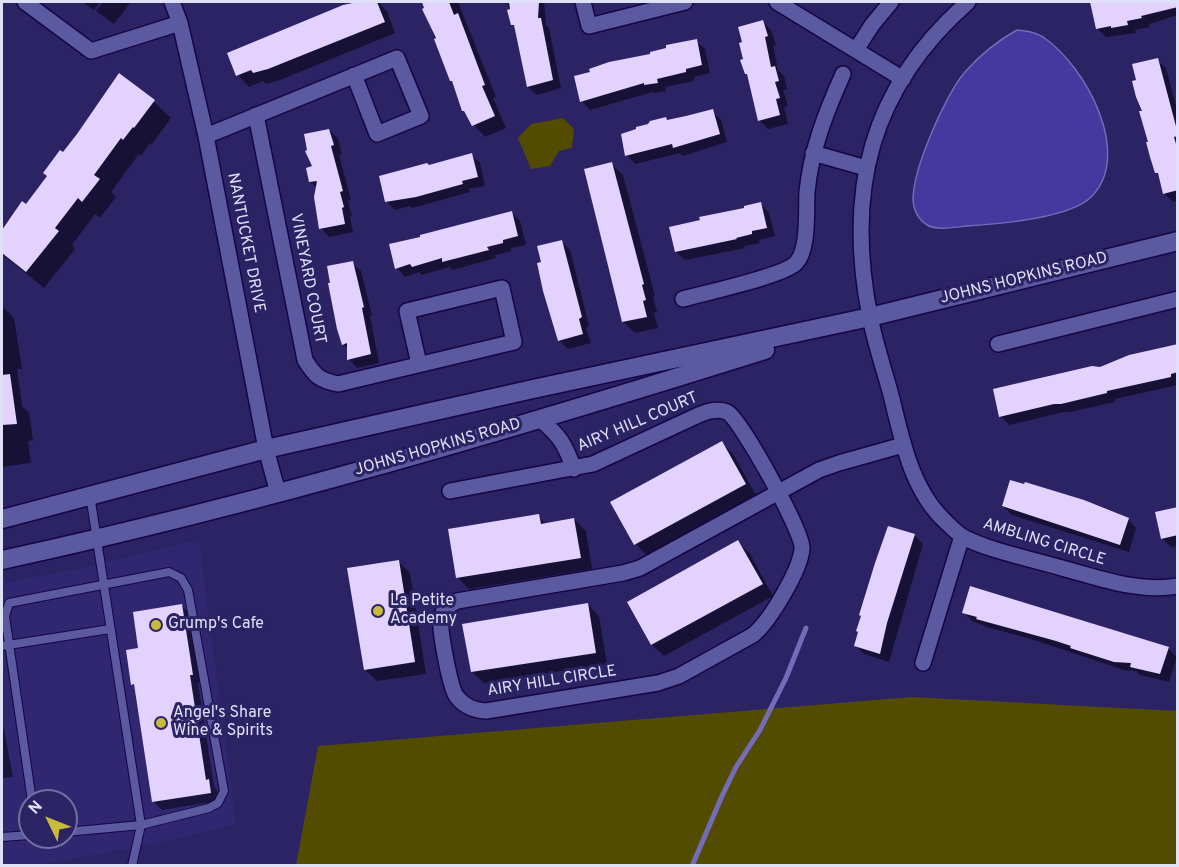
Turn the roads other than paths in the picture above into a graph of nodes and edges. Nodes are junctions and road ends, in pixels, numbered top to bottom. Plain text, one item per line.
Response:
1 (25, 2) edge
2 (172, 2) edge
3 (583, 2) edge
4 (685, 2) edge
5 (777, 2) edge
6 (891, 2) edge
7 (968, 2) edge
8 (180, 23) junction
9 (856, 50) junction
10 (843, 74) dead end
11 (354, 75) junction
12 (903, 79) junction
13 (256, 115) junction
14 (206, 136) junction
15 (813, 153) junction
16 (866, 168) junction
17 (1178, 241) edge
18 (683, 299) dead end
19 (1178, 299) edge
20 (870, 317) junction
21 (998, 344) dead end
22 (419, 364) junction
23 (541, 420) junction
24 (903, 445) junction
25 (266, 449) junction
26 (574, 469) junction
27 (450, 491) dead end
28 (278, 493) junction
29 (90, 494) junction
30 (778, 494) junction
31 (2, 519) edge
32 (962, 536) junction
33 (96, 539) junction
34 (2, 560) edge
35 (103, 586) junction
36 (1178, 586) edge
37 (110, 629) junction
38 (6, 646) edge
39 (923, 663) dead end
40 (30, 789) edge
41 (141, 825) junction
42 (78, 831) edge
43 (18, 836) edge
44 (2, 837) edge
45 (132, 863) edge

1 - 8 street
2 - 8 street, NANTUCKET DRIVE
3 - 4 street
5 - 9 street
6 - 9 street
7 - 12 street, AMBLING CIRCLE
8 - 14 street, NANTUCKET DRIVE
9 - 12 street
10 - 15 street
11 - 11 street
11 - 13 street
12 - 16 street, AMBLING CIRCLE
13 - 14 street
13 - 22 street, VINEYARD COURT
14 - 25 street, NANTUCKET DRIVE
15 - 16 street
15 - 18 street
16 - 20 street, AMBLING CIRCLE
17 - 20 street, JOHNS HOPKINS ROAD
19 - 21 street
20 - 23 street, JOHNS HOPKINS ROAD
20 - 24 street, AMBLING CIRCLE
20 - 25 street, JOHNS HOPKINS ROAD
22 - 22 street, VINEYARD COURT
23 - 26 street, AIRY HILL COURT
23 - 28 street, JOHNS HOPKINS ROAD
24 - 30 street, AIRY HILL CIRCLE
24 - 32 street, AMBLING CIRCLE
25 - 28 street, NANTUCKET DRIVE
25 - 29 street, JOHNS HOPKINS ROAD
26 - 27 street, AIRY HILL COURT
26 - 30 street, AIRY HILL COURT
28 - 33 street, JOHNS HOPKINS ROAD
29 - 31 street, JOHNS HOPKINS ROAD
29 - 33 lane
30 - 30 street, AIRY HILL CIRCLE
32 - 36 street, AMBLING CIRCLE
32 - 39 street
33 - 34 street, JOHNS HOPKINS ROAD
33 - 35 lane
35 - 37 lane
35 - 38 lane
35 - 41 lane
37 - 38 lane
37 - 41 lane
38 - 40 lane
41 - 42 lane
41 - 45 lane
43 - 44 lane

